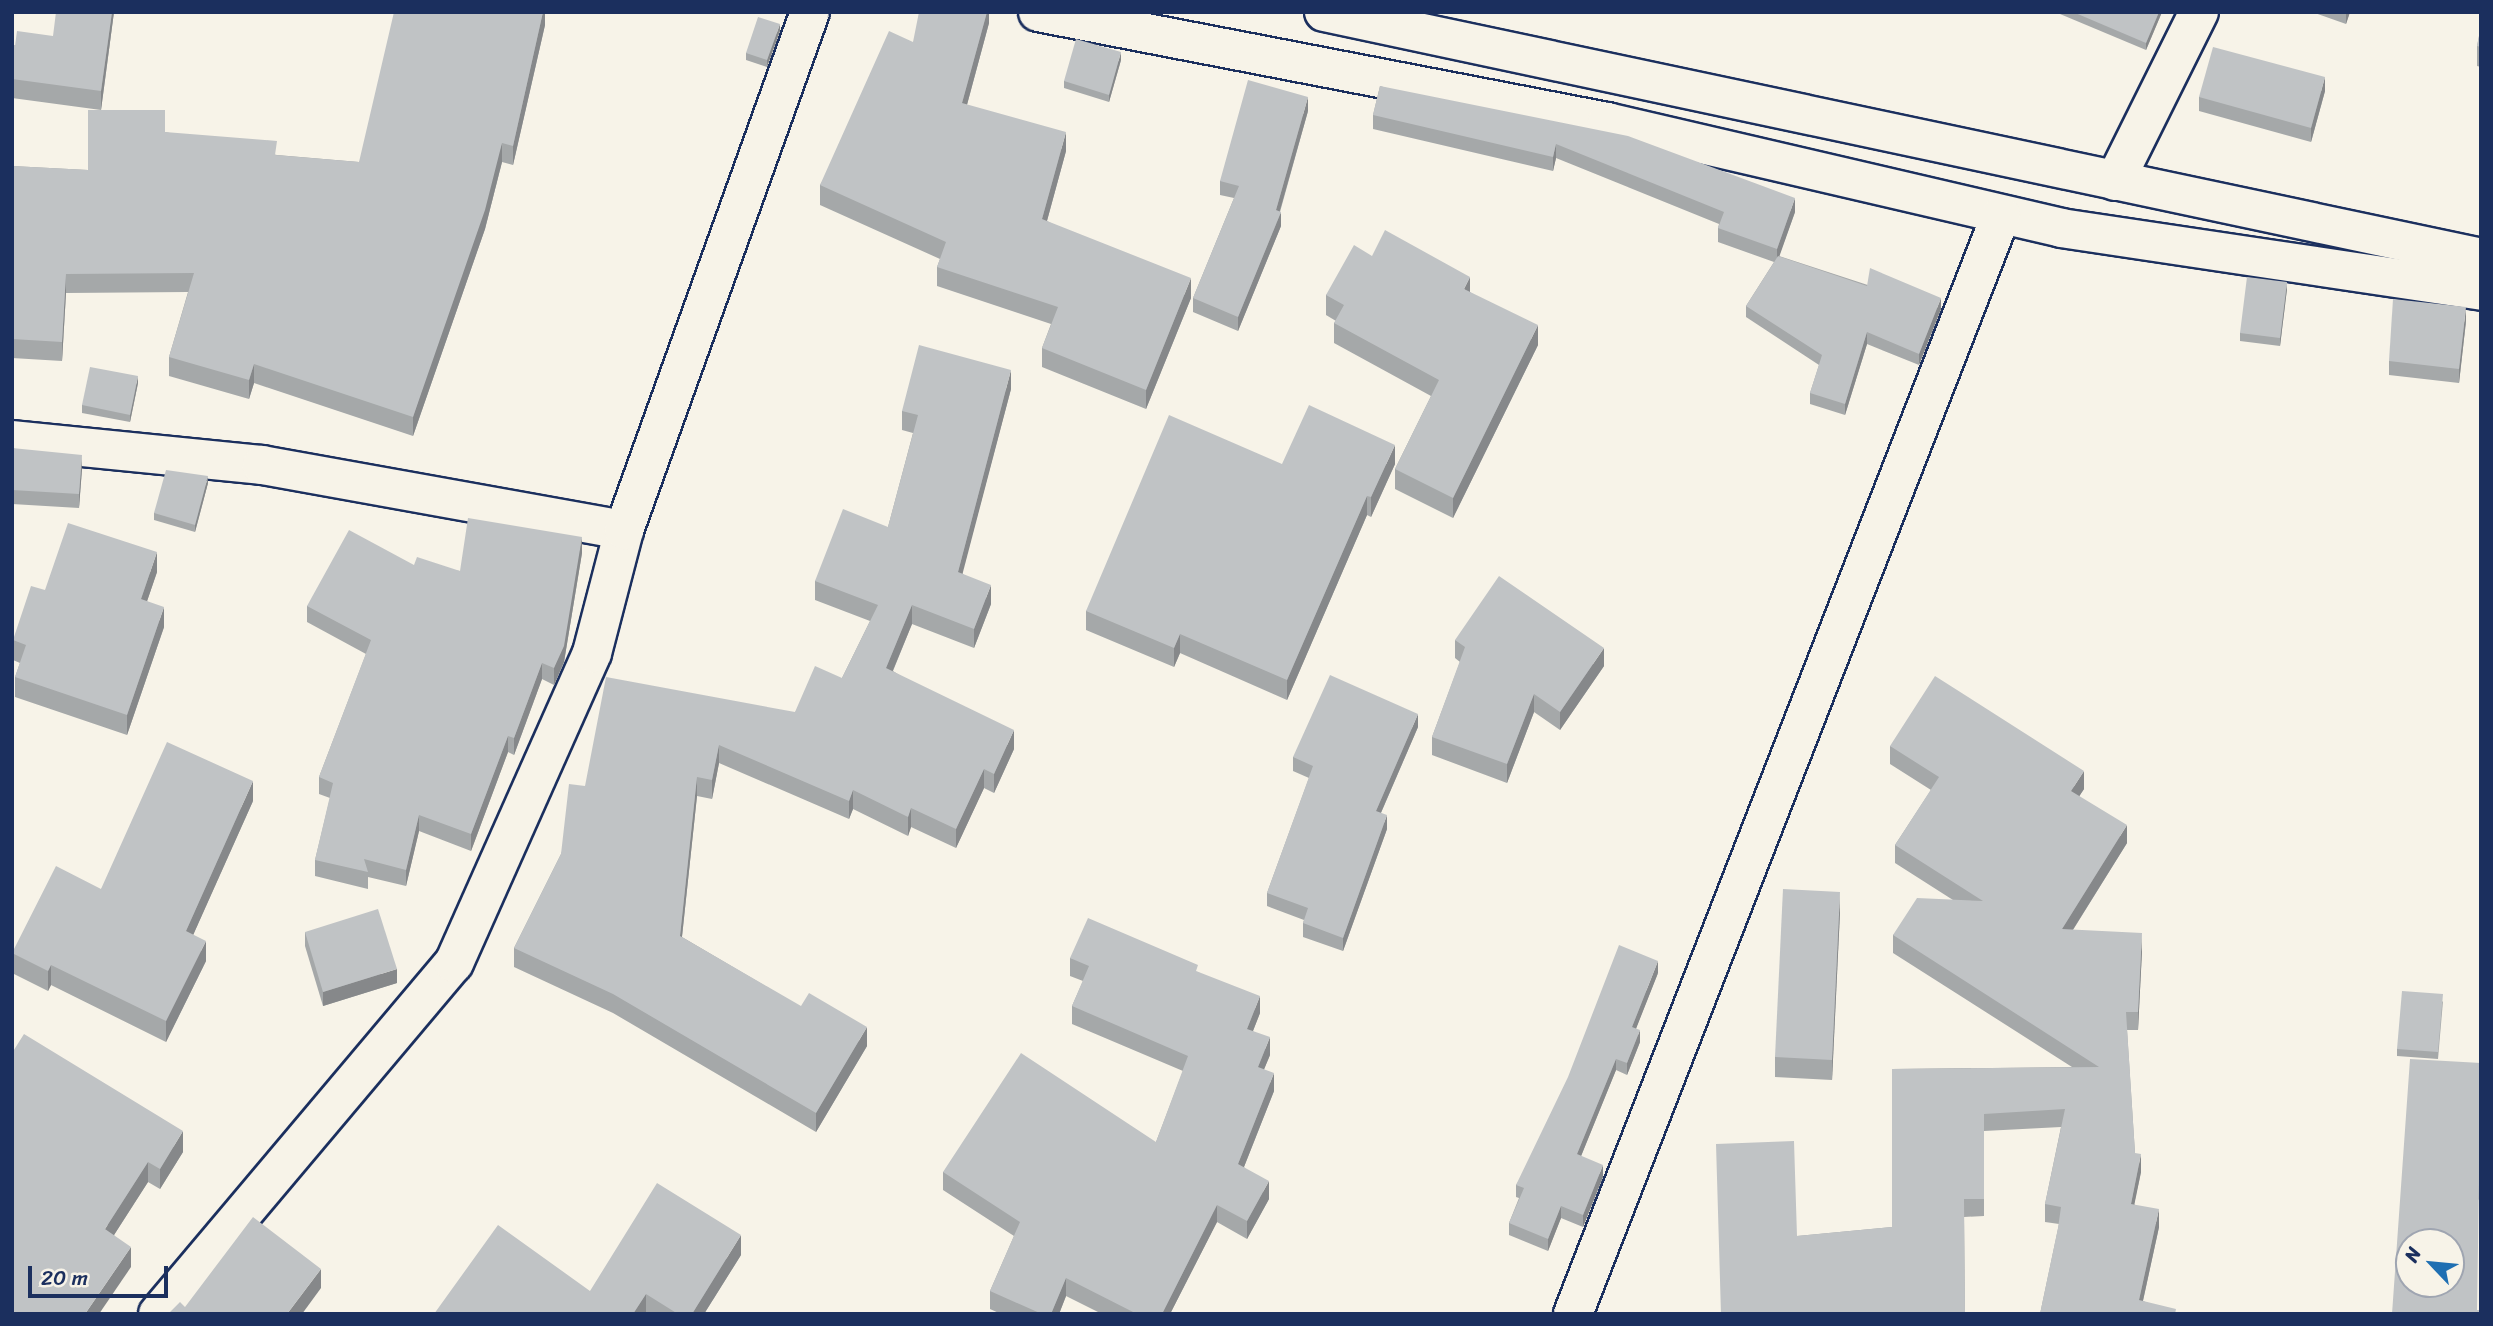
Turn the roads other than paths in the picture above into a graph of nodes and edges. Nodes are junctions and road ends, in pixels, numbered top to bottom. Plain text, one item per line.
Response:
1 (810, 12) edge
2 (1038, 12) edge
3 (1324, 12) edge
4 (2199, 12) edge
5 (1616, 72) junction
6 (1606, 122) junction
7 (2115, 181) junction
8 (2001, 215) junction
9 (2481, 258) edge
10 (2481, 291) edge
11 (12, 440) edge
12 (624, 530) junction
13 (158, 1314) edge
14 (1573, 1314) edge

1 - 12 street
2 - 6 street
3 - 5 street
4 - 7 street
5 - 6 street
5 - 7 street
6 - 8 street
7 - 9 street
8 - 10 street
8 - 14 street
11 - 12 street
12 - 13 street

